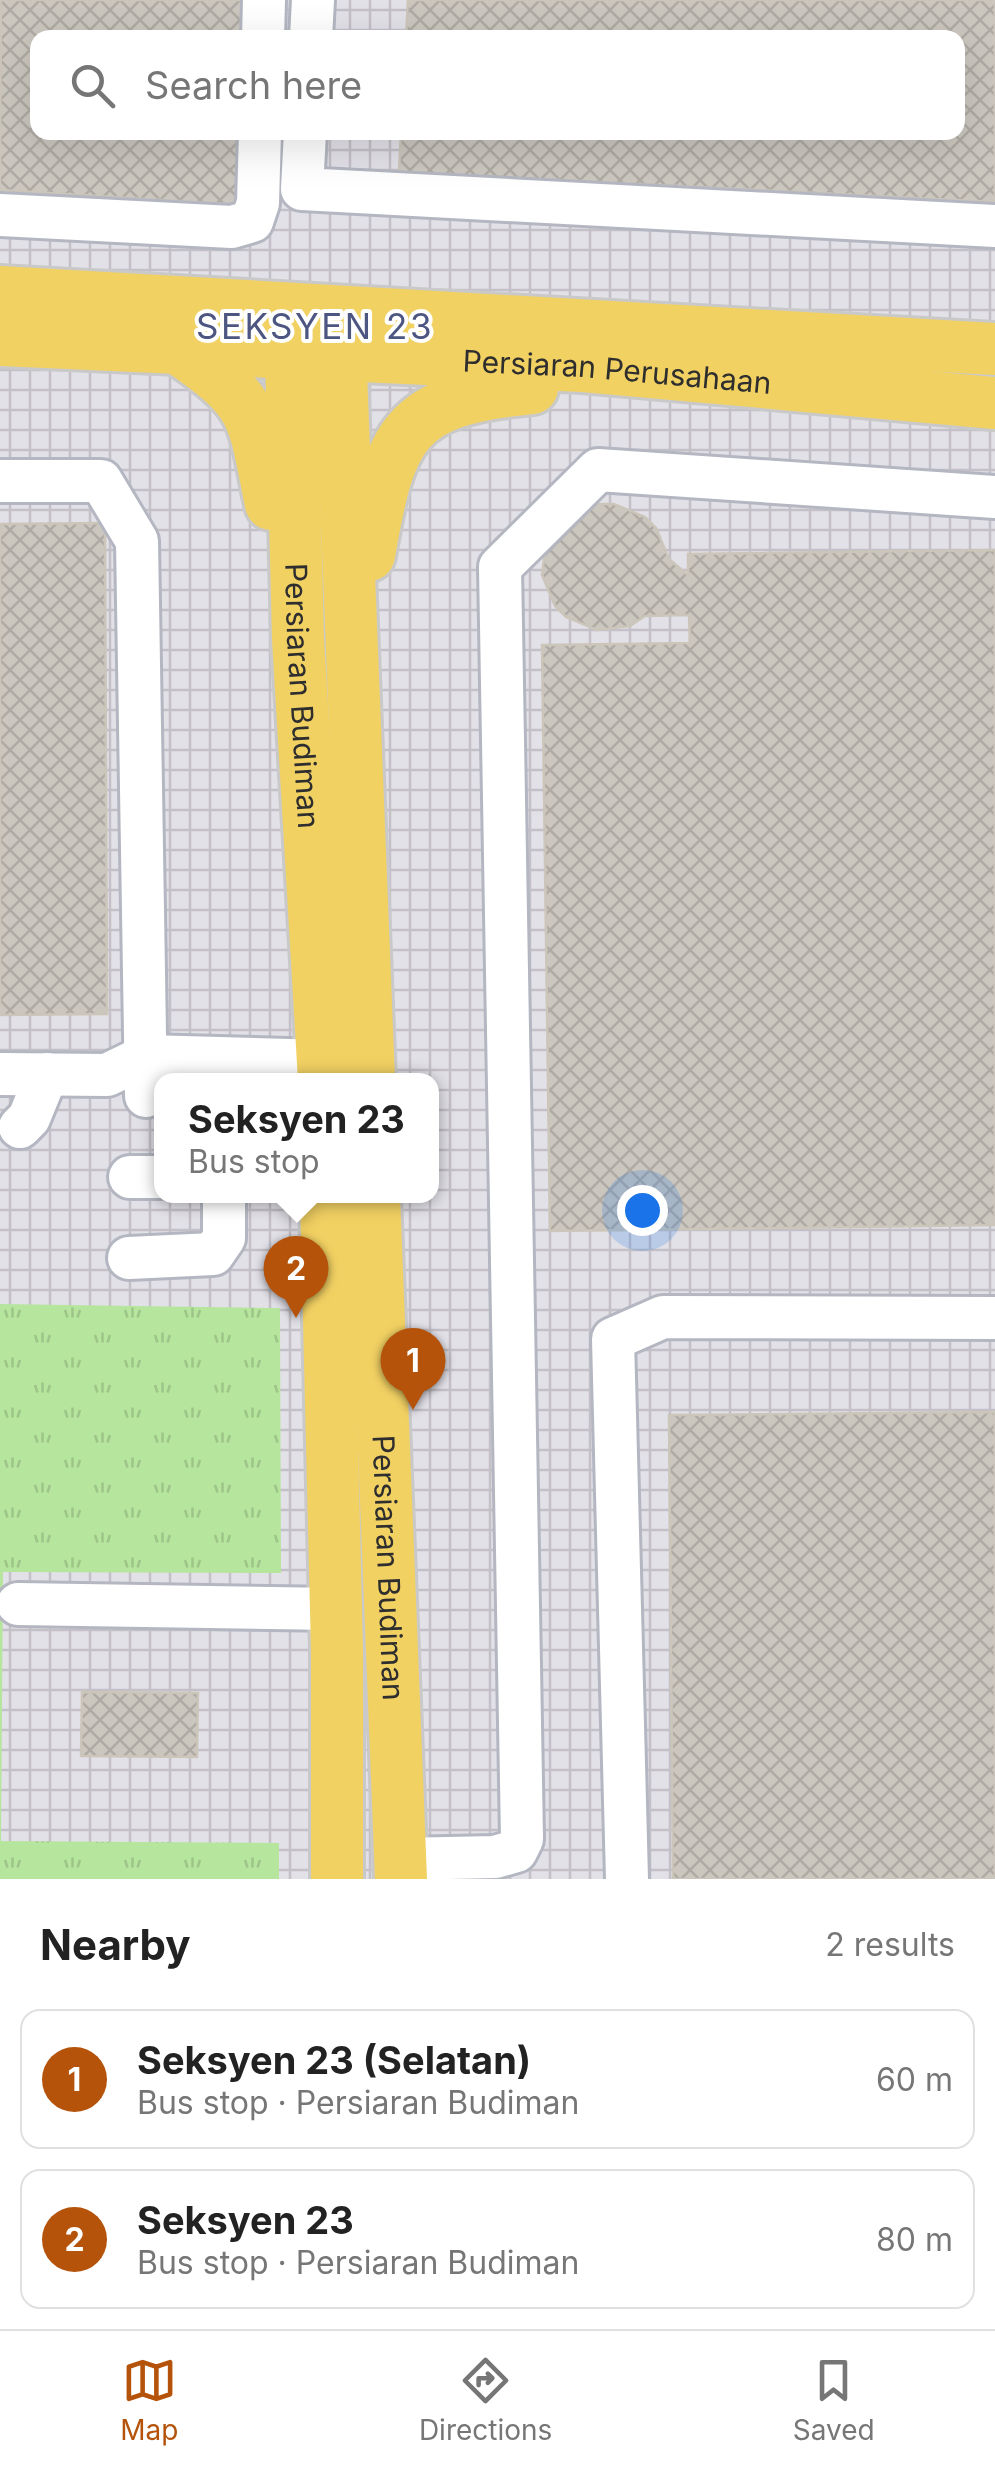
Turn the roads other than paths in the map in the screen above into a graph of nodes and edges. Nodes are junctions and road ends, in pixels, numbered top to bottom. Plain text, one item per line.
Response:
1 (264, 0) edge
2 (313, 0) edge
3 (263, 30) edge
4 (311, 30) edge
5 (260, 140) edge
6 (305, 140) edge
7 (0, 215) edge
8 (995, 226) edge
9 (0, 292) edge
10 (315, 332) junction
11 (0, 340) edge
12 (178, 348) junction
13 (995, 349) edge
14 (583, 366) junction
15 (995, 403) edge
16 (0, 481) edge
17 (995, 497) edge
18 (298, 638) junction
19 (352, 652) junction
20 (338, 1073) edge
21 (338, 1073) edge
22 (0, 1074) edge
23 (47, 1074) junction
24 (151, 1083) edge
25 (20, 1127) dead end
26 (224, 1203) edge
27 (326, 1203) edge
28 (374, 1203) edge
29 (130, 1258) dead end
30 (995, 1318) edge
31 (18, 1604) dead end
32 (336, 1609) junction
33 (495, 1868) edge
34 (400, 1869) edge
35 (338, 1879) edge
36 (627, 1879) edge

1 - 3 lane
2 - 4 lane
5 - 7 lane
6 - 8 lane
9 - 10 main road, Persiaran Perusahaan
10 - 12 main road, Persiaran Perusahaan
10 - 13 main road, Persiaran Perusahaan
10 - 14 main road, Persiaran Perusahaan
10 - 18 main road, Persiaran Budiman
10 - 19 main road, Persiaran Budiman
11 - 12 main road, Persiaran Perusahaan
12 - 18 main road
14 - 15 main road, Persiaran Perusahaan
14 - 19 main road
16 - 24 lane
17 - 33 lane
18 - 20 main road, Persiaran Budiman
19 - 21 main road, Persiaran Budiman
22 - 23 lane
23 - 24 lane
23 - 25 lane
26 - 29 lane
27 - 32 main road, Persiaran Budiman
28 - 34 main road, Persiaran Budiman
30 - 36 lane
31 - 32 lane
32 - 35 main road, Persiaran Budiman
33 - 34 lane

